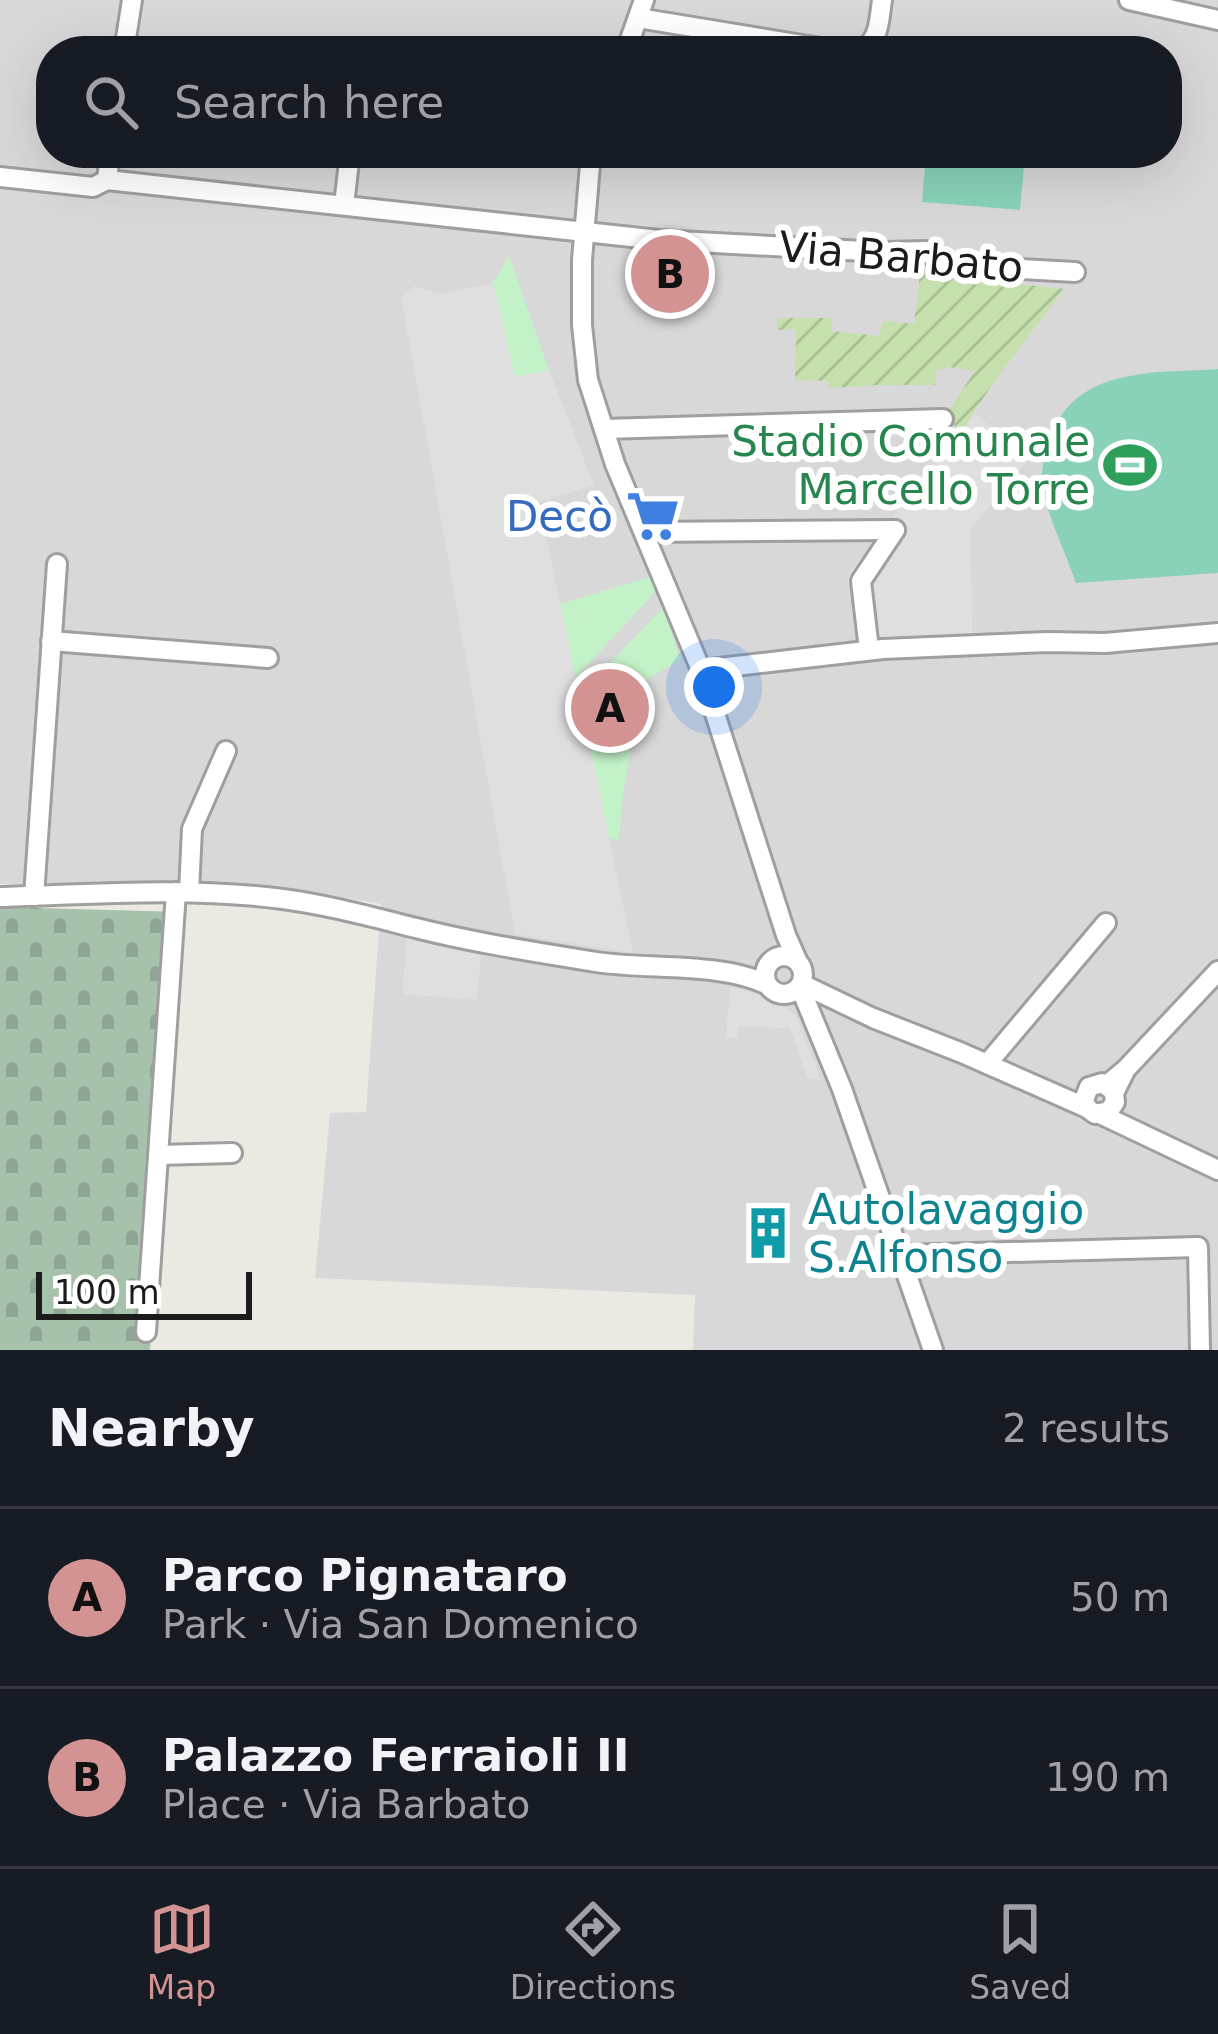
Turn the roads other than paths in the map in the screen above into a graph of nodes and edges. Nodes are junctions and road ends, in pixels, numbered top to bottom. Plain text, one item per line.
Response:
1 (132, 0) edge
2 (882, 0) edge
3 (1130, 0) edge
4 (641, 9) edge
5 (1210, 13) edge
6 (127, 36) edge
7 (768, 36) edge
8 (876, 36) edge
9 (108, 168) edge
10 (348, 168) edge
11 (590, 168) edge
12 (0, 177) edge
13 (107, 180) junction
14 (344, 205) junction
15 (585, 231) junction
16 (1075, 272) dead end
17 (943, 419) dead end
18 (604, 430) junction
19 (645, 532) junction
20 (57, 563) dead end
21 (1218, 633) edge
22 (52, 641) junction
23 (869, 650) junction
24 (268, 658) dead end
25 (701, 670) junction
26 (226, 751) dead end
27 (183, 892) junction
28 (34, 896) junction
29 (0, 897) edge
30 (1106, 923) dead end
31 (1218, 971) edge
32 (787, 975) junction
33 (987, 1064) junction
34 (1104, 1103) junction
35 (232, 1153) dead end
36 (158, 1155) junction
37 (1218, 1170) edge
38 (900, 1255) junction
39 (146, 1331) dead end
40 (933, 1350) edge
41 (1200, 1350) edge

1 - 6 street
2 - 8 street
3 - 5 street
4 - 7 street
9 - 13 street
10 - 14 street
11 - 15 street
12 - 13 street, Via Barbato
13 - 14 street, Via Barbato
14 - 15 street, Via Barbato
15 - 16 street, Via Barbato
15 - 18 street
17 - 18 street
18 - 19 street
19 - 23 street
19 - 25 street
20 - 22 street
21 - 23 street
22 - 24 street
22 - 28 street
23 - 25 street
25 - 32 street
26 - 27 street
27 - 28 street
27 - 32 street
27 - 36 street
28 - 29 street
30 - 33 street
31 - 34 street
32 - 33 street
32 - 38 street
33 - 34 street
34 - 37 street
35 - 36 street
36 - 39 street
38 - 40 street
38 - 41 street

